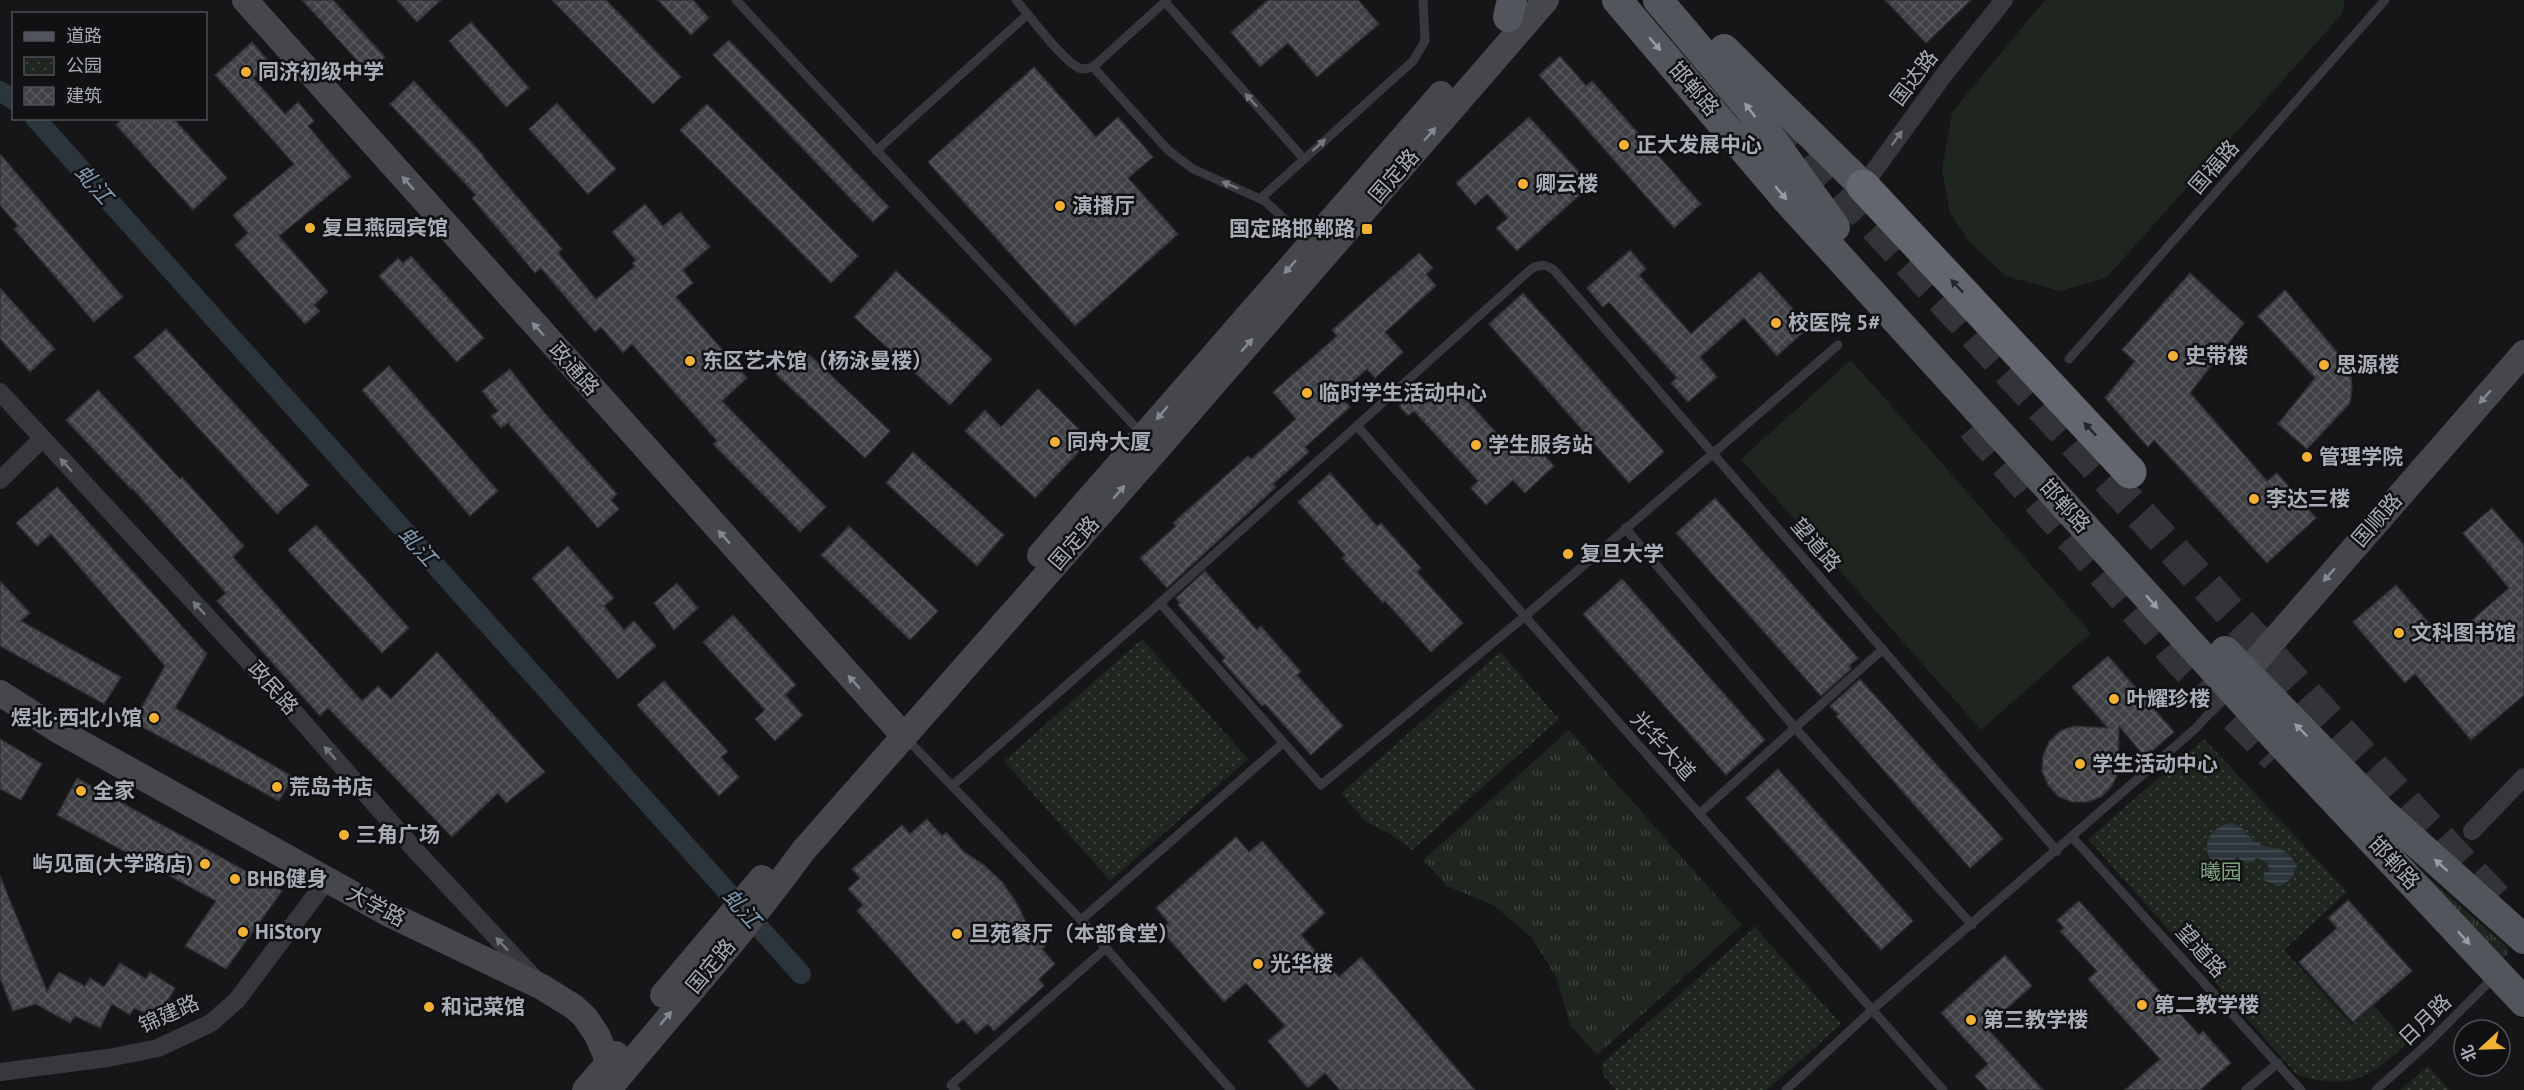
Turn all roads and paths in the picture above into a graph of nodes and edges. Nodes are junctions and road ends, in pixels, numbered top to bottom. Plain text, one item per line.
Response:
1 (245, 0) edge
2 (736, 0) edge
3 (1016, 0) edge
4 (1423, 0) edge
5 (1546, 0) edge
6 (1617, 0) edge
7 (1658, 0) edge
8 (1681, 0) edge
9 (2004, 0) edge
10 (2385, 0) edge
11 (1166, 1) edge
12 (1514, 6) edge
13 (1028, 14) junction
14 (1093, 67) junction
15 (876, 151) junction
16 (1304, 159) junction
17 (1863, 186) junction
18 (1260, 199) junction
19 (1311, 244) junction
20 (1838, 345) dead end
21 (2524, 353) edge
22 (2069, 359) dead end
23 (0, 392) edge
24 (1357, 426) junction
25 (1143, 435) junction
26 (42, 439) junction
27 (1712, 454) junction
28 (2130, 472) dead end
29 (0, 480) edge
30 (1625, 528) junction
31 (1160, 603) junction
32 (1524, 617) junction
33 (1883, 649) junction
34 (2239, 681) junction
35 (0, 693) edge
36 (1796, 729) junction
37 (898, 731) junction
38 (1283, 743) junction
39 (2524, 777) edge
40 (952, 786) junction
41 (1699, 814) junction
42 (2472, 831) dead end
43 (2073, 837) junction
44 (2057, 851) junction
45 (327, 880) junction
46 (1081, 920) junction
47 (1972, 925) junction
48 (2524, 939) edge
49 (1106, 948) junction
50 (2498, 973) junction
51 (542, 987) junction
52 (2524, 1002) edge
53 (1872, 1010) junction
54 (2278, 1063) junction
55 (1, 1068) edge
56 (614, 1080) edge
57 (585, 1090) edge
58 (956, 1090) edge
59 (1232, 1090) edge
60 (1786, 1090) edge
61 (1943, 1090) edge
62 (2246, 1090) edge
63 (2301, 1090) edge
64 (2376, 1090) edge

37 -> 1 street, 政通路
2 - 15 lane
3 - 13 lane
16 -> 4 lane
37 -> 5 street, 国定路
6 -> 34 main road, 邯郸路
34 -> 7 main road, 邯郸路
8 - 17 main road
17 -> 9 street, 国达路
10 - 22 lane, 国福路
11 - 14 lane
16 -> 11 lane
12 - 19 street, 国定路
13 - 14 lane
13 - 15 lane
18 -> 14 lane
15 - 25 lane
16 - 18 lane
28 -> 17 highway
18 - 19 lane
19 -> 25 street, 国定路
20 - 27 lane
21 -> 34 street, 国顺路
23 - 26 street, 政民路
24 - 27 lane, 望道路
24 - 31 lane
24 - 32 lane, 光华大道
25 - 37 street, 国定路
26 - 29 street
51 -> 26 street, 政民路
27 - 30 lane
27 - 33 lane, 望道路
30 - 32 lane
30 - 36 lane
31 - 38 lane
31 - 40 lane
32 - 38 lane
32 - 41 lane, 光华大道
33 - 36 lane
33 - 44 lane, 望道路
34 - 43 lane
48 -> 34 main road, 邯郸路
34 -> 50 main road, 邯郸路
35 - 45 street, 大学路
36 - 41 lane
36 - 47 lane
37 - 40 lane
37 - 56 street, 国定路
38 - 46 lane
39 - 42 street
40 - 46 lane
41 - 53 lane, 光华大道
43 - 44 lane
43 - 54 lane, 望道路
44 - 47 lane
45 - 51 street, 大学路
45 - 55 street, 锦建路
46 - 49 lane
47 - 53 lane
49 - 58 lane
49 - 59 lane
50 - 52 main road, 邯郸路
50 - 64 lane, 日月路
51 - 56 street, 大学路
53 - 60 lane
53 - 61 lane, 光华大道
54 - 62 lane
54 - 63 lane, 望道路
56 - 57 street, 国定路

